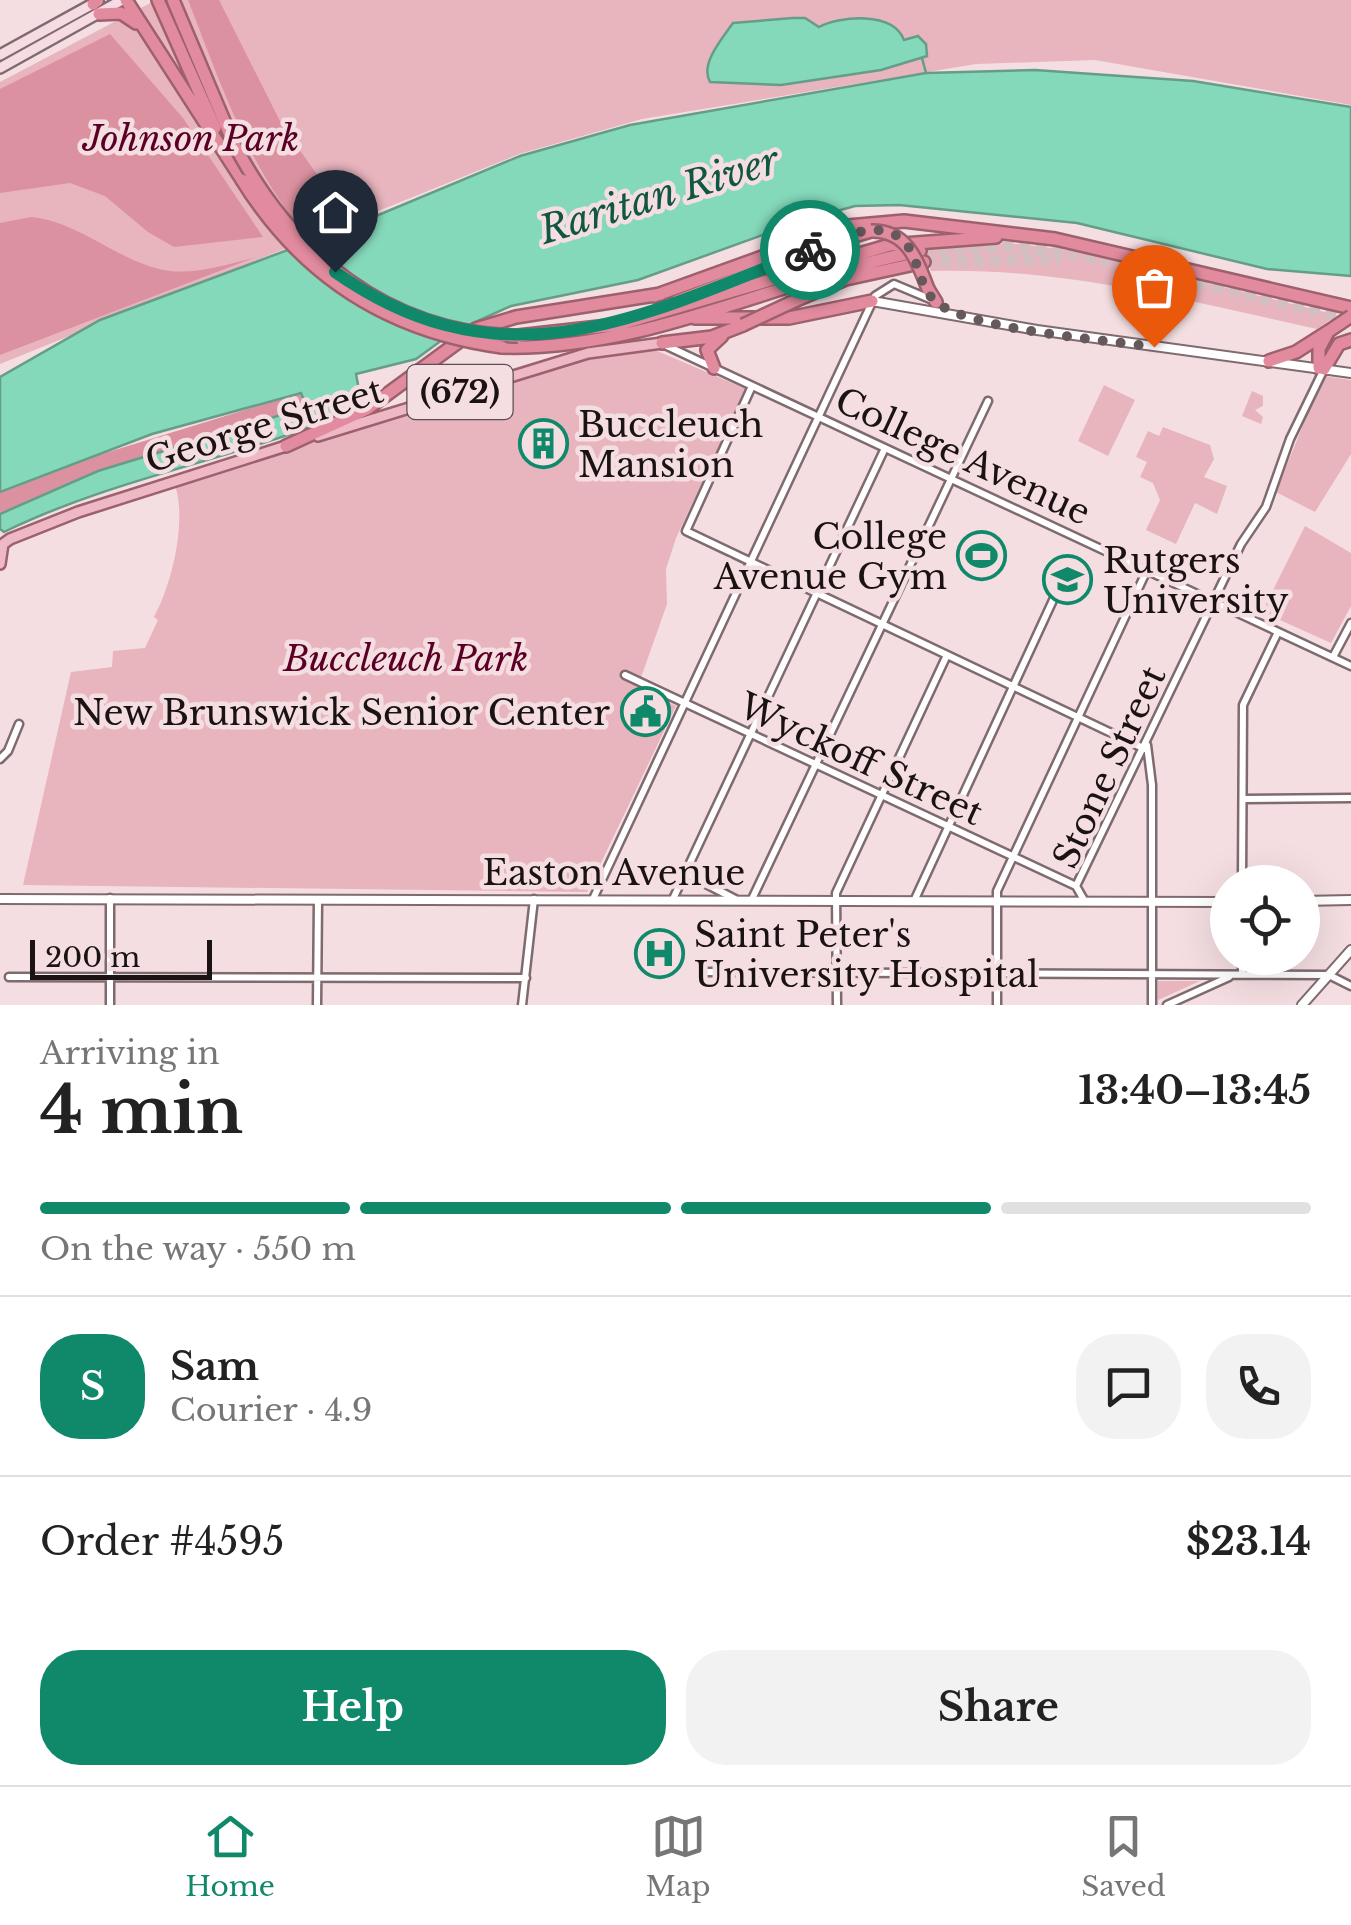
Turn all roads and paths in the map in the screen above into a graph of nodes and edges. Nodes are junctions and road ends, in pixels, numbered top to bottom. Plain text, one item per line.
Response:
1 (124, 0) edge
2 (173, 0) edge
3 (97, 4) edge
4 (160, 5) edge
5 (140, 26) junction
6 (0, 55) edge
7 (0, 68) edge
8 (224, 142) junction
9 (1055, 239) junction
10 (822, 245) junction
11 (654, 296) junction
12 (872, 301) junction
13 (936, 302) junction
14 (1351, 312) edge
15 (972, 317) junction
16 (666, 322) junction
17 (579, 332) junction
18 (726, 333) junction
19 (1351, 340) edge
20 (662, 343) junction
21 (1316, 343) junction
22 (1269, 362) junction
23 (714, 368) junction
24 (1321, 368) junction
25 (1351, 373) edge
26 (752, 386) junction
27 (988, 401) dead end
28 (819, 417) junction
29 (286, 446) junction
30 (885, 448) junction
31 (951, 478) junction
32 (2, 542) edge
33 (750, 561) junction
34 (0, 564) edge
35 (1146, 570) junction
36 (1060, 585) dead end
37 (816, 593) junction
38 (1213, 601) junction
39 (1351, 623) edge
40 (881, 624) junction
41 (1278, 631) junction
42 (946, 656) junction
43 (1333, 657) junction
44 (1351, 666) edge
45 (625, 675) dead end
46 (1012, 686) junction
47 (684, 704) junction
48 (1078, 716) junction
49 (19, 724) dead end
50 (750, 735) junction
51 (1146, 746) junction
52 (0, 759) edge
53 (816, 766) junction
54 (882, 796) junction
55 (1351, 798) edge
56 (1244, 799) junction
57 (948, 827) junction
58 (1012, 857) junction
59 (1242, 865) edge
60 (685, 873) junction
61 (1076, 886) junction
62 (0, 898) edge
63 (110, 898) junction
64 (318, 898) junction
65 (534, 899) junction
66 (593, 899) junction
67 (673, 899) junction
68 (736, 899) junction
69 (752, 899) junction
70 (836, 899) junction
71 (915, 899) junction
72 (997, 899) junction
73 (1084, 900) junction
74 (1152, 900) junction
75 (1351, 900) edge
76 (1320, 901) edge
77 (1210, 902) edge
78 (1351, 950) edge
79 (701, 972) dead end
80 (837, 973) junction
81 (997, 974) junction
82 (1151, 974) junction
83 (1210, 974) edge
84 (1236, 975) edge
85 (1320, 975) edge
86 (1329, 975) junction
87 (9, 977) dead end
88 (110, 977) junction
89 (318, 977) junction
90 (526, 978) junction
91 (1351, 986) edge
92 (110, 1005) edge
93 (318, 1005) edge
94 (522, 1005) edge
95 (837, 1005) edge
96 (997, 1005) edge
97 (1152, 1005) edge
98 (1167, 1005) edge
99 (1302, 1005) edge

1 - 3 main road
1 - 5 highway
2 - 8 highway
3 - 5 highway
3 - 6 main road
3 - 7 main road
4 - 8 highway
5 - 8 highway
8 - 16 highway, bridge
8 - 17 highway, bridge
9 - 11 highway
9 - 14 highway
9 - 17 highway
10 - 11 highway
10 - 13 highway, bridge
10 - 17 highway
11 - 29 highway
12 - 13 street
12 - 15 street
12 - 16 highway
12 - 28 street
13 - 15 street
14 - 21 highway, bridge
15 - 22 street
16 - 18 highway, bridge
18 - 20 highway
18 - 23 highway
19 - 24 highway
20 - 23 street, College Avenue
20 - 29 main road, George Street / (672)
21 - 22 highway
21 - 24 highway
22 - 24 street
23 - 26 street, College Avenue
24 - 25 street
24 - 38 street, Stone Street
26 - 28 street, College Avenue
26 - 33 street
27 - 31 street
28 - 30 street, College Avenue
28 - 33 street
29 - 32 main road, George Street / (672)
30 - 31 street, College Avenue
30 - 37 street
31 - 35 street, College Avenue
31 - 40 street
32 - 34 main road
33 - 37 street
33 - 47 street
35 - 38 street, College Avenue
35 - 48 street
36 - 46 street
37 - 40 street
37 - 50 street
38 - 41 street, College Avenue
38 - 51 street, Stone Street
39 - 43 street
40 - 42 street
40 - 53 street
41 - 43 street, College Avenue
41 - 56 street
42 - 46 street
42 - 54 street
43 - 44 street, College Avenue
45 - 47 street, Wyckoff Street
46 - 48 street
46 - 57 street
47 - 50 street, Wyckoff Street
47 - 66 street
48 - 51 street
48 - 58 street
49 - 52 street
50 - 53 street, Wyckoff Street
50 - 60 street
51 - 61 street, Stone Street
51 - 74 street
53 - 54 street, Wyckoff Street
53 - 69 street
54 - 57 street, Wyckoff Street
54 - 70 street
55 - 56 street
56 - 59 street
57 - 58 street, Wyckoff Street
57 - 71 street
58 - 61 street, Wyckoff Street
58 - 72 street
60 - 67 street
60 - 68 street
61 - 73 street, Stone Street
62 - 63 street, Easton Avenue
63 - 64 street, Easton Avenue
63 - 88 street
64 - 65 street, Easton Avenue
64 - 89 street
65 - 66 street, Easton Avenue
65 - 90 street
66 - 67 street, Easton Avenue
67 - 68 street, Easton Avenue
68 - 69 street, Easton Avenue
69 - 70 street, Easton Avenue
70 - 71 street, Easton Avenue
70 - 80 street
71 - 72 street, Easton Avenue
72 - 73 street, Easton Avenue
72 - 81 street
73 - 74 street, Easton Avenue
74 - 77 street, Easton Avenue
74 - 82 street
75 - 76 street
78 - 86 street
79 - 80 street
80 - 81 street
80 - 95 street
81 - 82 street
81 - 96 street
82 - 83 street
82 - 97 street
84 - 98 street
85 - 86 street
86 - 91 street
86 - 99 street
87 - 88 street
88 - 89 street
88 - 92 street
89 - 90 street
89 - 93 street
90 - 94 street

